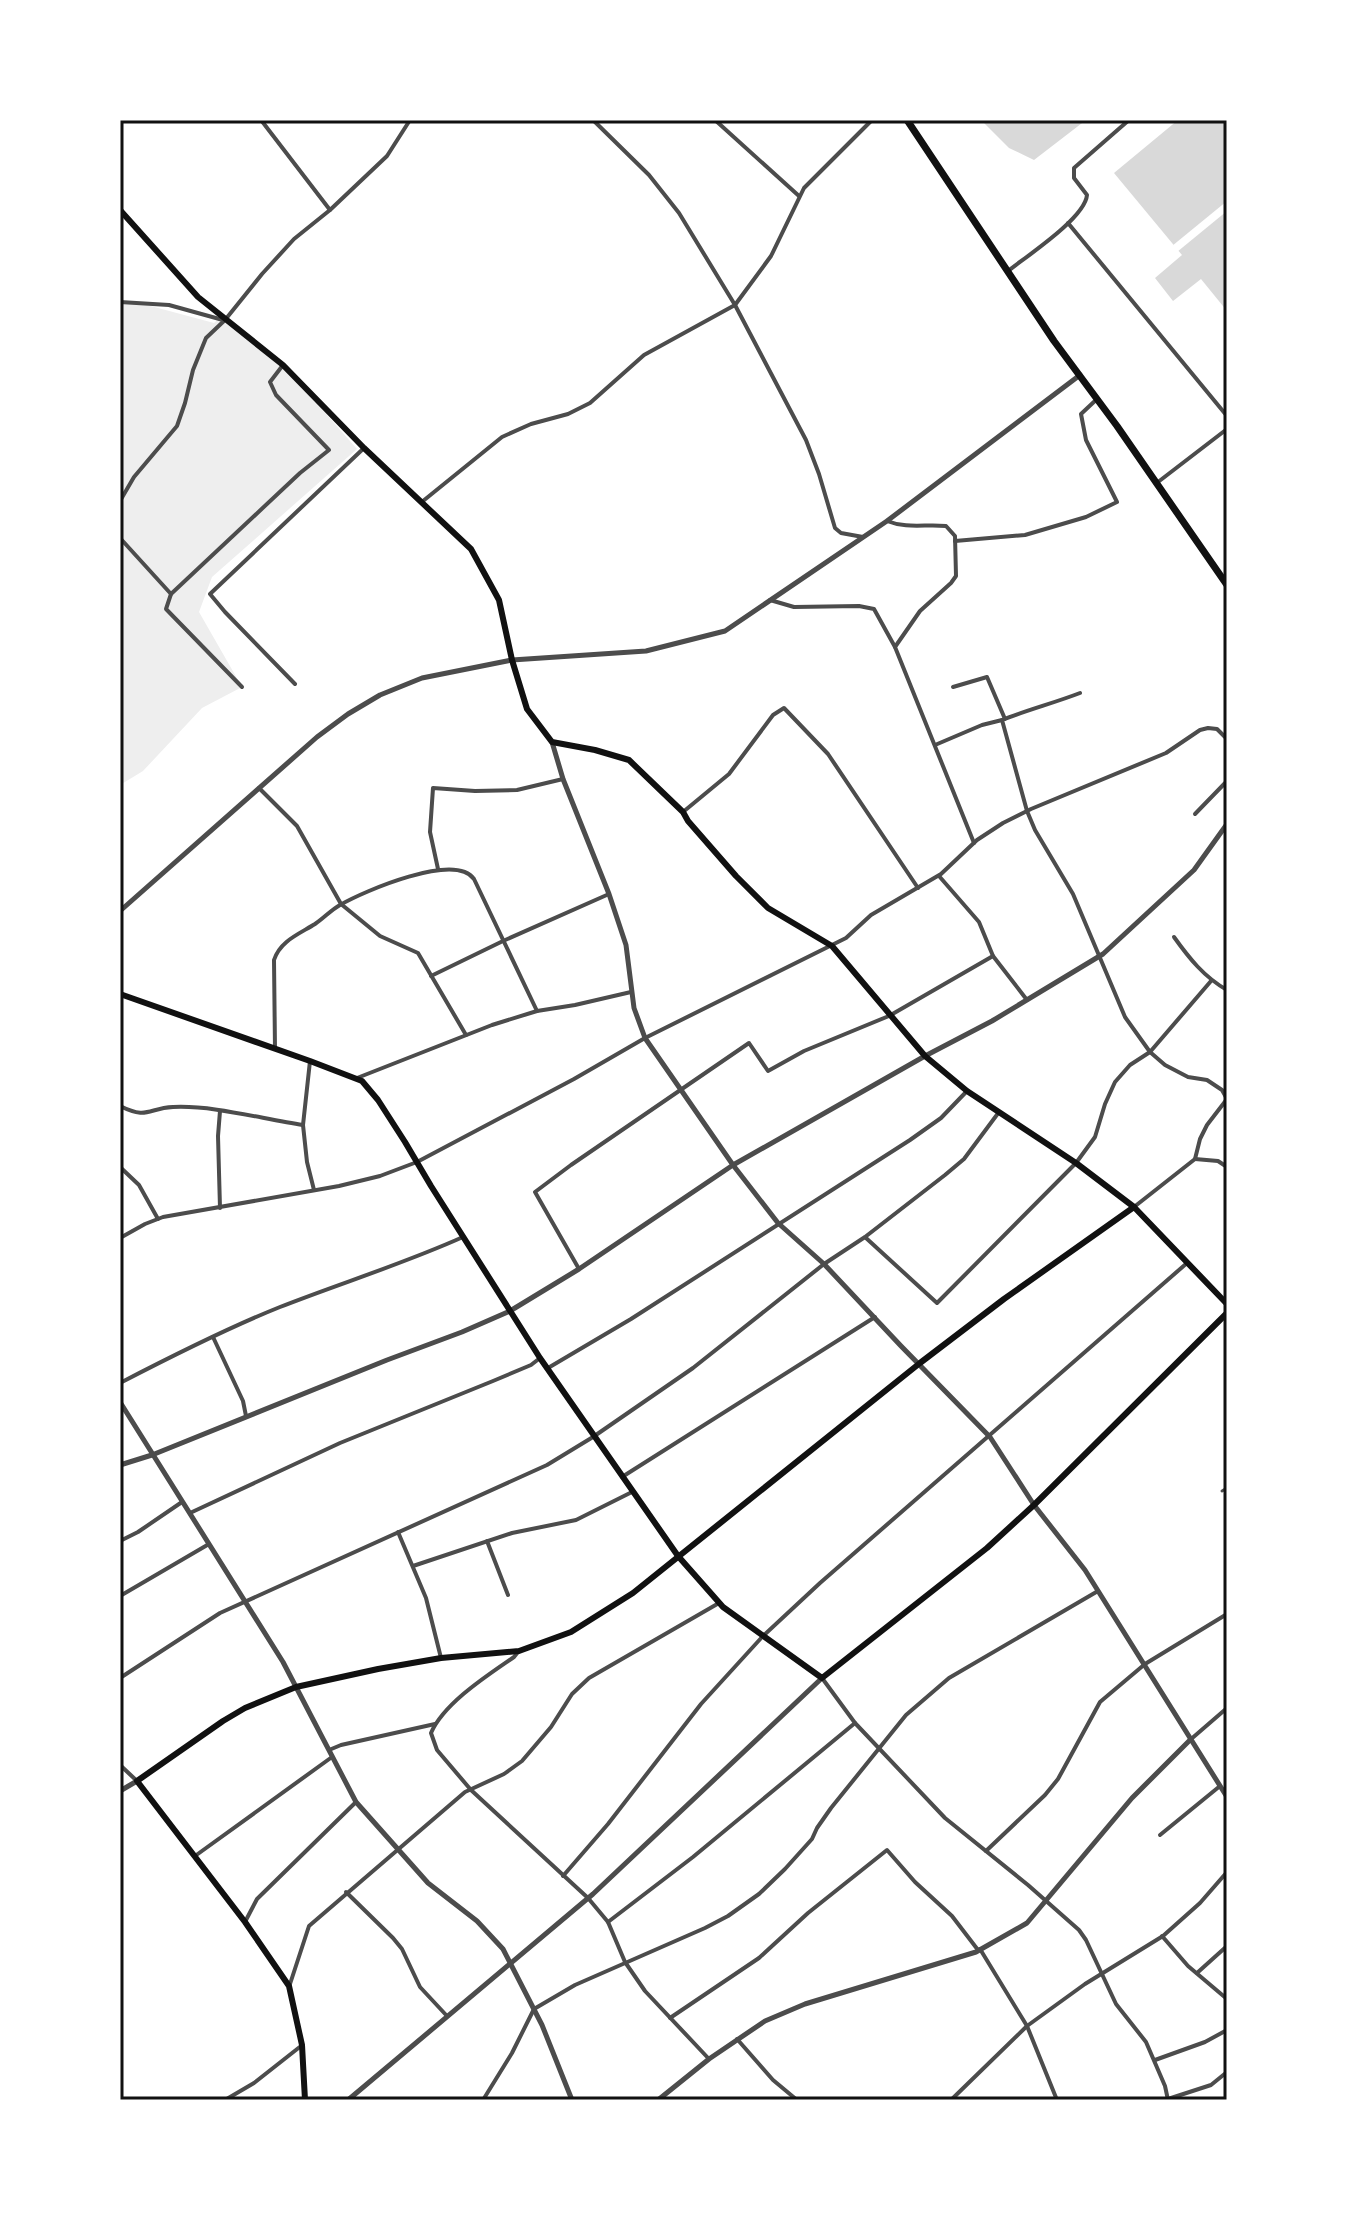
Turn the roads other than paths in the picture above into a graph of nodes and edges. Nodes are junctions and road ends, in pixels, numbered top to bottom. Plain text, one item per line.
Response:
1 (261, 120) edge
2 (410, 120) edge
3 (593, 120) edge
4 (715, 120) edge
5 (872, 120) edge
6 (907, 120) edge
7 (1129, 120) edge
8 (799, 196) junction
9 (120, 210) edge
10 (330, 210) junction
11 (1068, 223) junction
12 (1008, 271) junction
13 (120, 302) edge
14 (735, 305) junction
15 (225, 320) junction
16 (283, 365) junction
17 (1080, 375) junction
18 (1097, 399) junction
19 (1227, 416) edge
20 (1227, 429) edge
21 (364, 448) junction
22 (1156, 484) junction
23 (120, 501) edge
24 (423, 501) junction
25 (887, 521) junction
26 (864, 537) junction
27 (120, 538) edge
28 (955, 541) junction
29 (1227, 585) edge
30 (171, 594) junction
31 (770, 600) junction
32 (895, 647) junction
33 (512, 660) junction
34 (295, 684) dead end
35 (242, 687) dead end
36 (953, 687) dead end
37 (1080, 693) dead end
38 (1003, 720) junction
39 (1227, 739) edge
40 (552, 742) junction
41 (935, 745) junction
42 (563, 779) junction
43 (1227, 781) edge
44 (259, 788) junction
45 (1027, 811) junction
46 (683, 812) junction
47 (1195, 814) dead end
48 (1227, 824) edge
49 (974, 843) junction
50 (438, 869) junction
51 (939, 875) junction
52 (918, 888) junction
53 (609, 894) junction
54 (341, 904) junction
55 (120, 911) edge
56 (1174, 937) dead end
57 (503, 941) junction
58 (832, 946) junction
59 (993, 956) junction
60 (1100, 956) junction
61 (431, 976) junction
62 (1211, 981) junction
63 (1227, 990) edge
64 (631, 992) junction
65 (120, 994) edge
66 (1027, 1000) junction
67 (537, 1011) junction
68 (889, 1016) junction
69 (466, 1035) junction
70 (645, 1038) junction
71 (275, 1049) junction
72 (1150, 1052) junction
73 (925, 1056) junction
74 (310, 1061) junction
75 (355, 1079) junction
76 (682, 1089) junction
77 (967, 1091) junction
78 (1227, 1099) edge
79 (120, 1106) edge
80 (220, 1111) junction
81 (999, 1112) junction
82 (303, 1125) junction
83 (1195, 1159) junction
84 (417, 1162) junction
85 (1076, 1163) junction
86 (733, 1165) junction
87 (120, 1167) edge
88 (1227, 1167) edge
89 (314, 1190) junction
90 (1134, 1207) junction
91 (220, 1208) junction
92 (158, 1219) junction
93 (778, 1223) junction
94 (463, 1237) junction
95 (865, 1237) junction
96 (120, 1238) edge
97 (1188, 1262) junction
98 (824, 1264) junction
99 (579, 1269) junction
100 (1227, 1304) edge
101 (510, 1311) junction
102 (1227, 1313) edge
103 (875, 1317) junction
104 (213, 1337) junction
105 (540, 1358) junction
106 (920, 1363) junction
107 (548, 1368) junction
108 (120, 1383) edge
109 (120, 1402) edge
110 (246, 1416) junction
111 (593, 1437) junction
112 (990, 1437) junction
113 (152, 1455) junction
114 (120, 1465) edge
115 (622, 1477) junction
116 (1227, 1488) edge
117 (1222, 1491) dead end
118 (632, 1492) junction
119 (182, 1502) junction
120 (1034, 1505) junction
121 (190, 1513) junction
122 (398, 1532) junction
123 (120, 1541) edge
124 (487, 1541) junction
125 (209, 1544) junction
126 (678, 1556) junction
127 (413, 1566) junction
128 (1098, 1591) junction
129 (508, 1595) dead end
130 (120, 1596) edge
131 (244, 1602) junction
132 (719, 1603) junction
133 (1227, 1614) edge
134 (763, 1636) junction
135 (519, 1651) junction
136 (441, 1658) junction
137 (1145, 1664) junction
138 (120, 1678) edge
139 (822, 1678) junction
140 (296, 1687) junction
141 (1227, 1708) edge
142 (855, 1723) junction
143 (435, 1724) junction
144 (1190, 1740) junction
145 (879, 1748) junction
146 (329, 1750) junction
147 (332, 1757) junction
148 (120, 1765) edge
149 (137, 1781) junction
150 (1220, 1786) junction
151 (471, 1790) junction
152 (120, 1791) edge
153 (1227, 1797) edge
154 (356, 1802) junction
155 (1160, 1835) dead end
156 (399, 1849) junction
157 (986, 1851) junction
158 (195, 1856) junction
159 (1227, 1872) edge
160 (563, 1876) junction
161 (346, 1892) junction
162 (588, 1898) junction
163 (1046, 1901) junction
164 (245, 1922) junction
165 (608, 1922) junction
166 (1162, 1936) junction
167 (1227, 1946) edge
168 (979, 1949) junction
169 (625, 1962) junction
170 (510, 1964) junction
171 (1101, 1973) junction
172 (1197, 1973) junction
173 (289, 1986) junction
174 (1227, 1999) edge
175 (534, 2009) junction
176 (448, 2017) junction
177 (670, 2018) junction
178 (1027, 2026) junction
179 (1227, 2030) edge
180 (737, 2039) junction
181 (302, 2045) junction
182 (709, 2059) junction
183 (1155, 2060) junction
184 (1227, 2072) edge
185 (225, 2100) edge
186 (305, 2100) edge
187 (348, 2100) edge
188 (483, 2100) edge
189 (572, 2100) edge
190 (658, 2100) edge
191 (797, 2100) edge
192 (951, 2100) edge
193 (1057, 2100) edge
194 (1102, 2100) edge
195 (1168, 2100) edge

1 - 10 street
2 - 10 street
3 - 14 street
4 - 8 street
5 - 8 street
6 - 12 highway
7 - 11 street
8 - 14 street
9 - 15 main road
10 - 15 street
11 - 12 street
11 - 19 street
12 - 17 highway
13 - 15 street
14 - 24 street
14 - 26 street
15 - 16 main road
15 - 23 street
16 - 21 main road
16 - 30 street
17 - 18 highway
17 - 25 street
18 - 22 highway
18 - 28 street
20 - 22 street
21 - 24 main road
21 - 34 street
22 - 29 highway
24 - 33 main road
25 - 26 street
25 - 28 street
26 - 31 street
27 - 30 street
28 - 32 street
30 - 35 street
31 - 32 street
31 - 33 street
32 - 41 street
33 - 40 main road
33 - 44 street
36 - 38 street
37 - 38 street
38 - 41 street
38 - 45 street
39 - 45 street
40 - 42 street
40 - 46 main road
41 - 49 street
42 - 50 street
42 - 53 street
43 - 47 street
44 - 54 street
44 - 55 street
45 - 49 street
45 - 60 street
46 - 52 street
46 - 58 main road
48 - 60 street
49 - 51 street
50 - 54 street
50 - 57 street
51 - 52 street
51 - 59 street
52 - 58 street
53 - 57 street
53 - 64 street
54 - 61 street
54 - 71 street
56 - 62 street
57 - 61 street
57 - 67 street
58 - 68 main road
58 - 70 street
59 - 66 street
59 - 68 street
60 - 66 street
60 - 72 street
61 - 69 street
62 - 63 street
62 - 72 street
64 - 67 street
64 - 70 street
65 - 71 main road
66 - 73 street
67 - 69 street
68 - 73 main road
68 - 76 street
69 - 75 street
70 - 76 street
70 - 84 street
71 - 74 main road
72 - 78 street
72 - 85 street
73 - 77 main road
73 - 86 street
74 - 75 main road
74 - 82 street
75 - 84 main road
76 - 86 street
76 - 99 street
77 - 81 main road
77 - 93 street
78 - 83 street
79 - 80 street
80 - 82 street
80 - 91 street
81 - 85 main road
81 - 95 street
82 - 89 street
83 - 88 street
83 - 90 street
84 - 89 street
84 - 94 main road
85 - 90 main road
85 - 95 street
86 - 93 street
86 - 99 street
87 - 92 street
89 - 91 street
90 - 97 main road
90 - 106 main road
91 - 92 street
92 - 96 street
93 - 98 street
93 - 107 street
94 - 101 main road
94 - 104 street
95 - 98 street
97 - 100 main road
97 - 112 street
98 - 103 street
98 - 111 street
99 - 101 street
101 - 105 main road
101 - 110 street
102 - 120 main road
103 - 106 street
103 - 115 street
104 - 108 street
104 - 110 street
105 - 107 main road
105 - 121 street
106 - 112 street
106 - 126 main road
107 - 111 main road
109 - 113 street
110 - 113 street
111 - 115 main road
111 - 122 street
112 - 120 street
112 - 134 street
113 - 114 street
113 - 119 street
115 - 118 main road
116 - 117 street
118 - 124 street
118 - 126 main road
119 - 121 street
119 - 123 street
120 - 128 street
120 - 139 main road
121 - 125 street
122 - 127 street
122 - 131 street
124 - 127 street
124 - 129 street
125 - 130 street
125 - 131 street
126 - 132 main road
126 - 135 main road
127 - 136 street
128 - 137 street
128 - 145 street
131 - 138 street
131 - 140 street
132 - 134 main road
132 - 151 street
133 - 137 street
134 - 139 main road
134 - 160 street
135 - 136 main road
135 - 143 street
136 - 140 main road
137 - 144 street
137 - 157 street
139 - 142 street
139 - 162 street
140 - 146 street
140 - 149 main road
141 - 144 street
142 - 145 street
142 - 165 street
143 - 146 street
143 - 151 street
144 - 150 street
144 - 163 street
145 - 157 street
145 - 169 street
146 - 147 street
147 - 154 street
147 - 158 street
148 - 149 street
149 - 152 street
149 - 158 main road
150 - 153 street
150 - 155 street
151 - 156 street
151 - 160 street
154 - 156 street
154 - 164 street
156 - 161 street
156 - 170 street
157 - 163 street
158 - 164 main road
159 - 166 street
160 - 162 street
161 - 173 street
161 - 176 street
162 - 165 street
162 - 170 street
163 - 168 street
163 - 171 street
164 - 173 main road
165 - 169 street
166 - 171 street
166 - 172 street
167 - 172 street
168 - 177 street
168 - 178 street
168 - 180 street
169 - 175 street
169 - 177 street
170 - 175 street
170 - 176 street
171 - 178 street
171 - 183 street
172 - 174 street
173 - 181 main road
175 - 188 street
175 - 189 street
176 - 187 street
177 - 182 street
178 - 192 street
178 - 193 street
179 - 183 street
180 - 182 street
180 - 191 street
181 - 185 street
181 - 186 main road
182 - 190 street
183 - 195 street
184 - 195 street
194 - 195 street

